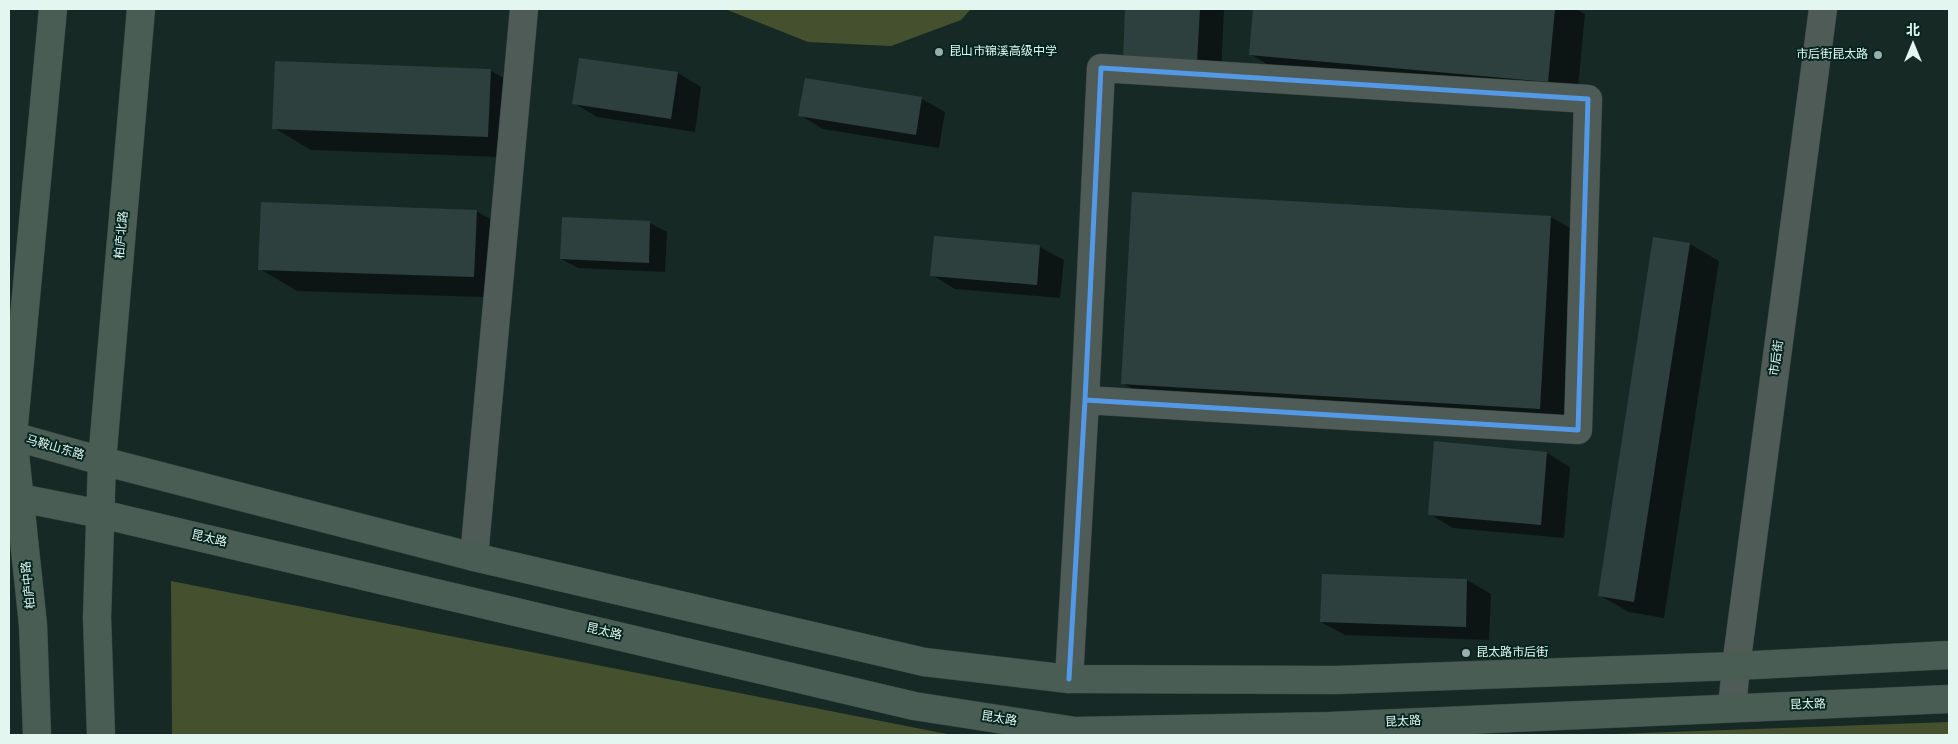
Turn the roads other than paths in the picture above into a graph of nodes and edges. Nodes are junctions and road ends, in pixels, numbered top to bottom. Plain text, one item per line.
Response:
1 (52, 9) edge
2 (141, 9) edge
3 (524, 9) edge
4 (1823, 9) edge
5 (1085, 400) junction
6 (11, 435) edge
7 (102, 462) junction
8 (14, 498) edge
9 (101, 514) junction
10 (474, 557) junction
11 (1949, 655) edge
12 (1736, 666) junction
13 (1070, 678) junction
14 (1949, 699) edge
15 (1732, 708) junction
16 (37, 735) edge
17 (101, 735) edge

1 - 6 main road
2 - 7 main road, 柏庐北路
3 - 10 street
4 - 12 street, 市后街
5 - 5 street
5 - 13 street
6 - 7 main road, 马鞍山东路
6 - 8 main road, 柏庐中路
7 - 9 main road
7 - 10 main road
8 - 9 main road
8 - 16 main road, 柏庐中路
9 - 15 main road, 昆太路
9 - 17 main road
10 - 13 main road
11 - 12 main road
12 - 13 main road
12 - 15 street, 市后街
14 - 15 main road, 昆太路

